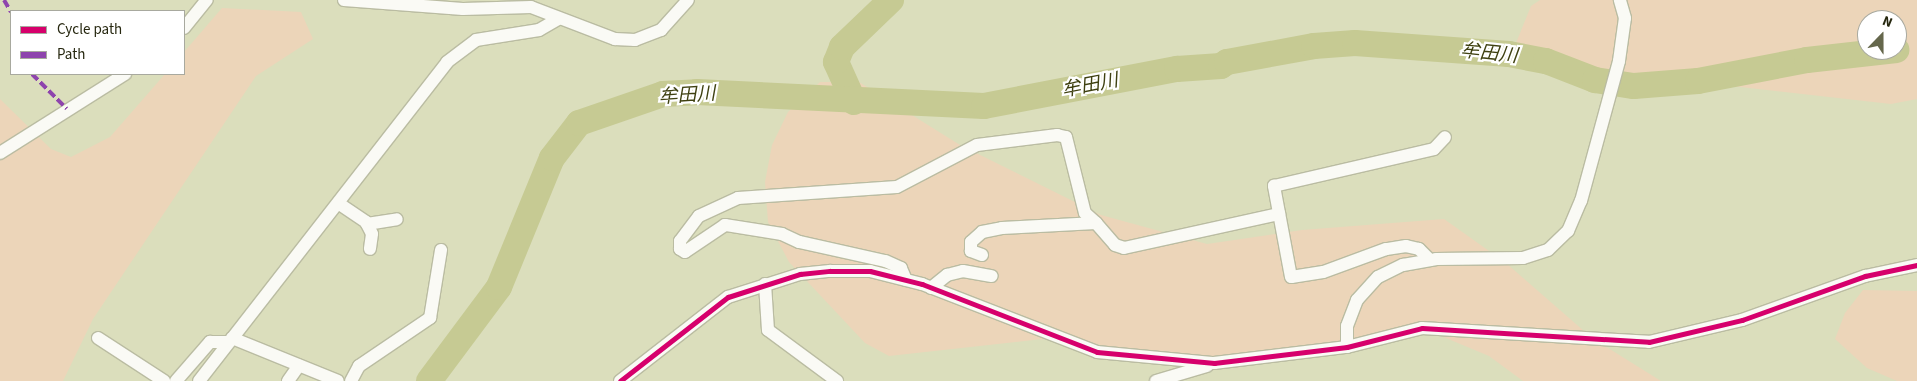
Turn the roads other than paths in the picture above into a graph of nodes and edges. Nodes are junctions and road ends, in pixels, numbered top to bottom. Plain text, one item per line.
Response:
1 (207, 0) edge
2 (344, 0) edge
3 (688, 0) edge
4 (1620, 0) edge
5 (558, 19) junction
6 (185, 27) edge
7 (123, 75) edge
8 (1445, 137) dead end
9 (0, 153) edge
10 (338, 203) junction
11 (1279, 214) junction
12 (397, 219) dead end
13 (367, 224) junction
14 (1096, 224) junction
15 (370, 248) dead end
16 (441, 250) dead end
17 (982, 255) dead end
18 (1430, 260) junction
19 (1917, 265) edge
20 (992, 276) dead end
21 (906, 280) junction
22 (765, 284) junction
23 (930, 288) junction
24 (98, 338) dead end
25 (231, 340) junction
26 (1347, 347) junction
27 (1214, 364) junction
28 (299, 365) junction
29 (164, 381) edge
30 (176, 381) edge
31 (199, 381) edge
32 (288, 381) edge
33 (338, 381) edge
34 (351, 381) edge
35 (620, 381) edge
36 (837, 381) edge
37 (1156, 381) edge

1 - 6 street
2 - 5 street
3 - 5 street
4 - 18 street
5 - 10 street
7 - 9 street
8 - 11 street
10 - 13 street
10 - 25 street
11 - 14 street
11 - 18 street
12 - 13 street
13 - 15 street
14 - 17 street
14 - 21 street
16 - 34 street
18 - 26 street
19 - 26 street
20 - 23 street
21 - 22 street
21 - 23 street
22 - 35 street
22 - 36 street
23 - 27 street
24 - 29 street
25 - 28 street
25 - 30 street
25 - 31 street
26 - 27 street
27 - 37 street
28 - 32 street
28 - 33 street

